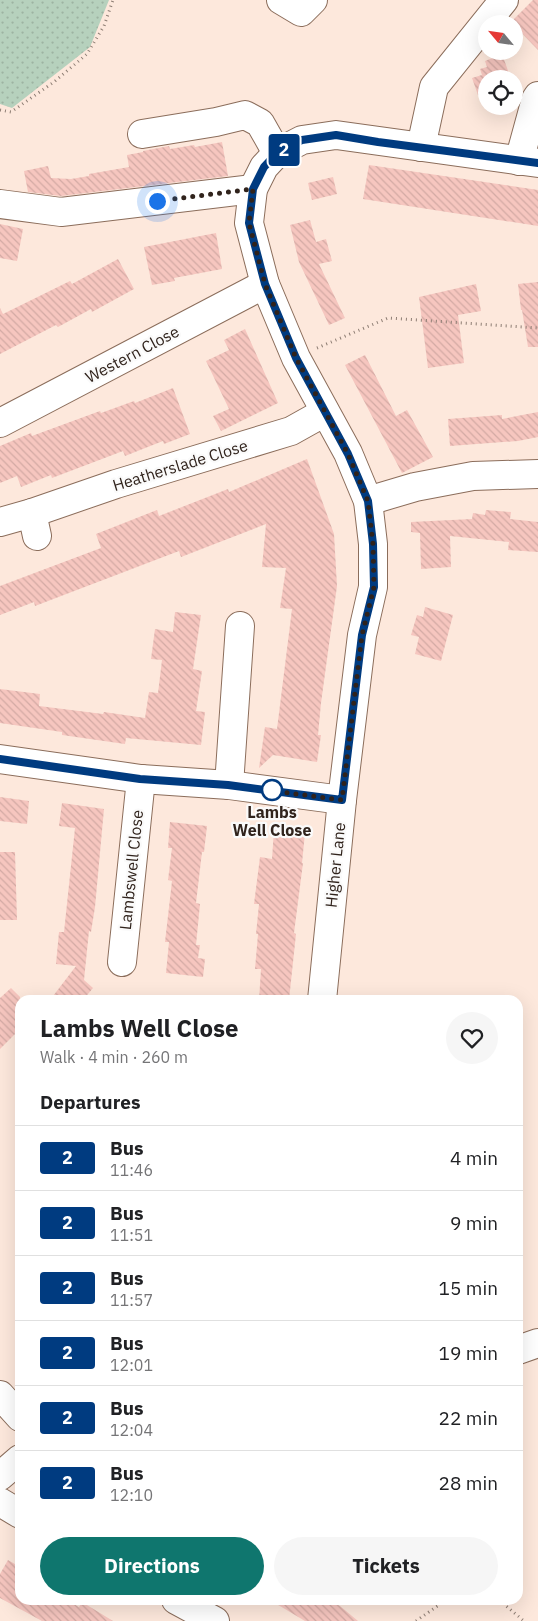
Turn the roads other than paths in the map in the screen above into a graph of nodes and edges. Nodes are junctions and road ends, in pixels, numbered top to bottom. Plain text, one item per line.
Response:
1 (281, 0) edge
2 (313, 0) edge
3 (504, 0) edge
4 (538, 96) edge
5 (142, 134) dead end
6 (421, 147) junction
7 (277, 153) junction
8 (528, 162) edge
9 (253, 189) junction
10 (0, 204) edge
11 (265, 284) junction
12 (324, 412) junction
13 (0, 423) edge
14 (538, 474) edge
15 (368, 501) junction
16 (0, 522) edge
17 (240, 626) dead end
18 (0, 759) edge
19 (140, 779) junction
20 (228, 785) junction
21 (342, 800) junction
22 (122, 962) dead end
23 (322, 995) edge
24 (538, 1343) edge
25 (523, 1348) edge
26 (0, 1395) edge
27 (15, 1412) edge
28 (15, 1462) edge
29 (0, 1476) edge
30 (0, 1502) edge
31 (15, 1511) edge
32 (185, 1605) edge
33 (215, 1621) edge

1 - 2 street
3 - 6 street
4 - 8 street
5 - 7 street
6 - 7 street
6 - 8 street
7 - 9 street
9 - 10 street
9 - 11 street, Higher Lane
11 - 12 street, Higher Lane
11 - 13 street, Western Close
12 - 15 street, Higher Lane
12 - 16 street, Heatherslade Close
14 - 15 street
15 - 21 street, Higher Lane
17 - 20 street
18 - 19 street
19 - 20 street
19 - 22 street, Lambswell Close
20 - 21 street
21 - 23 street, Higher Lane
24 - 25 street
26 - 27 street
28 - 29 street
30 - 31 street
32 - 33 street

